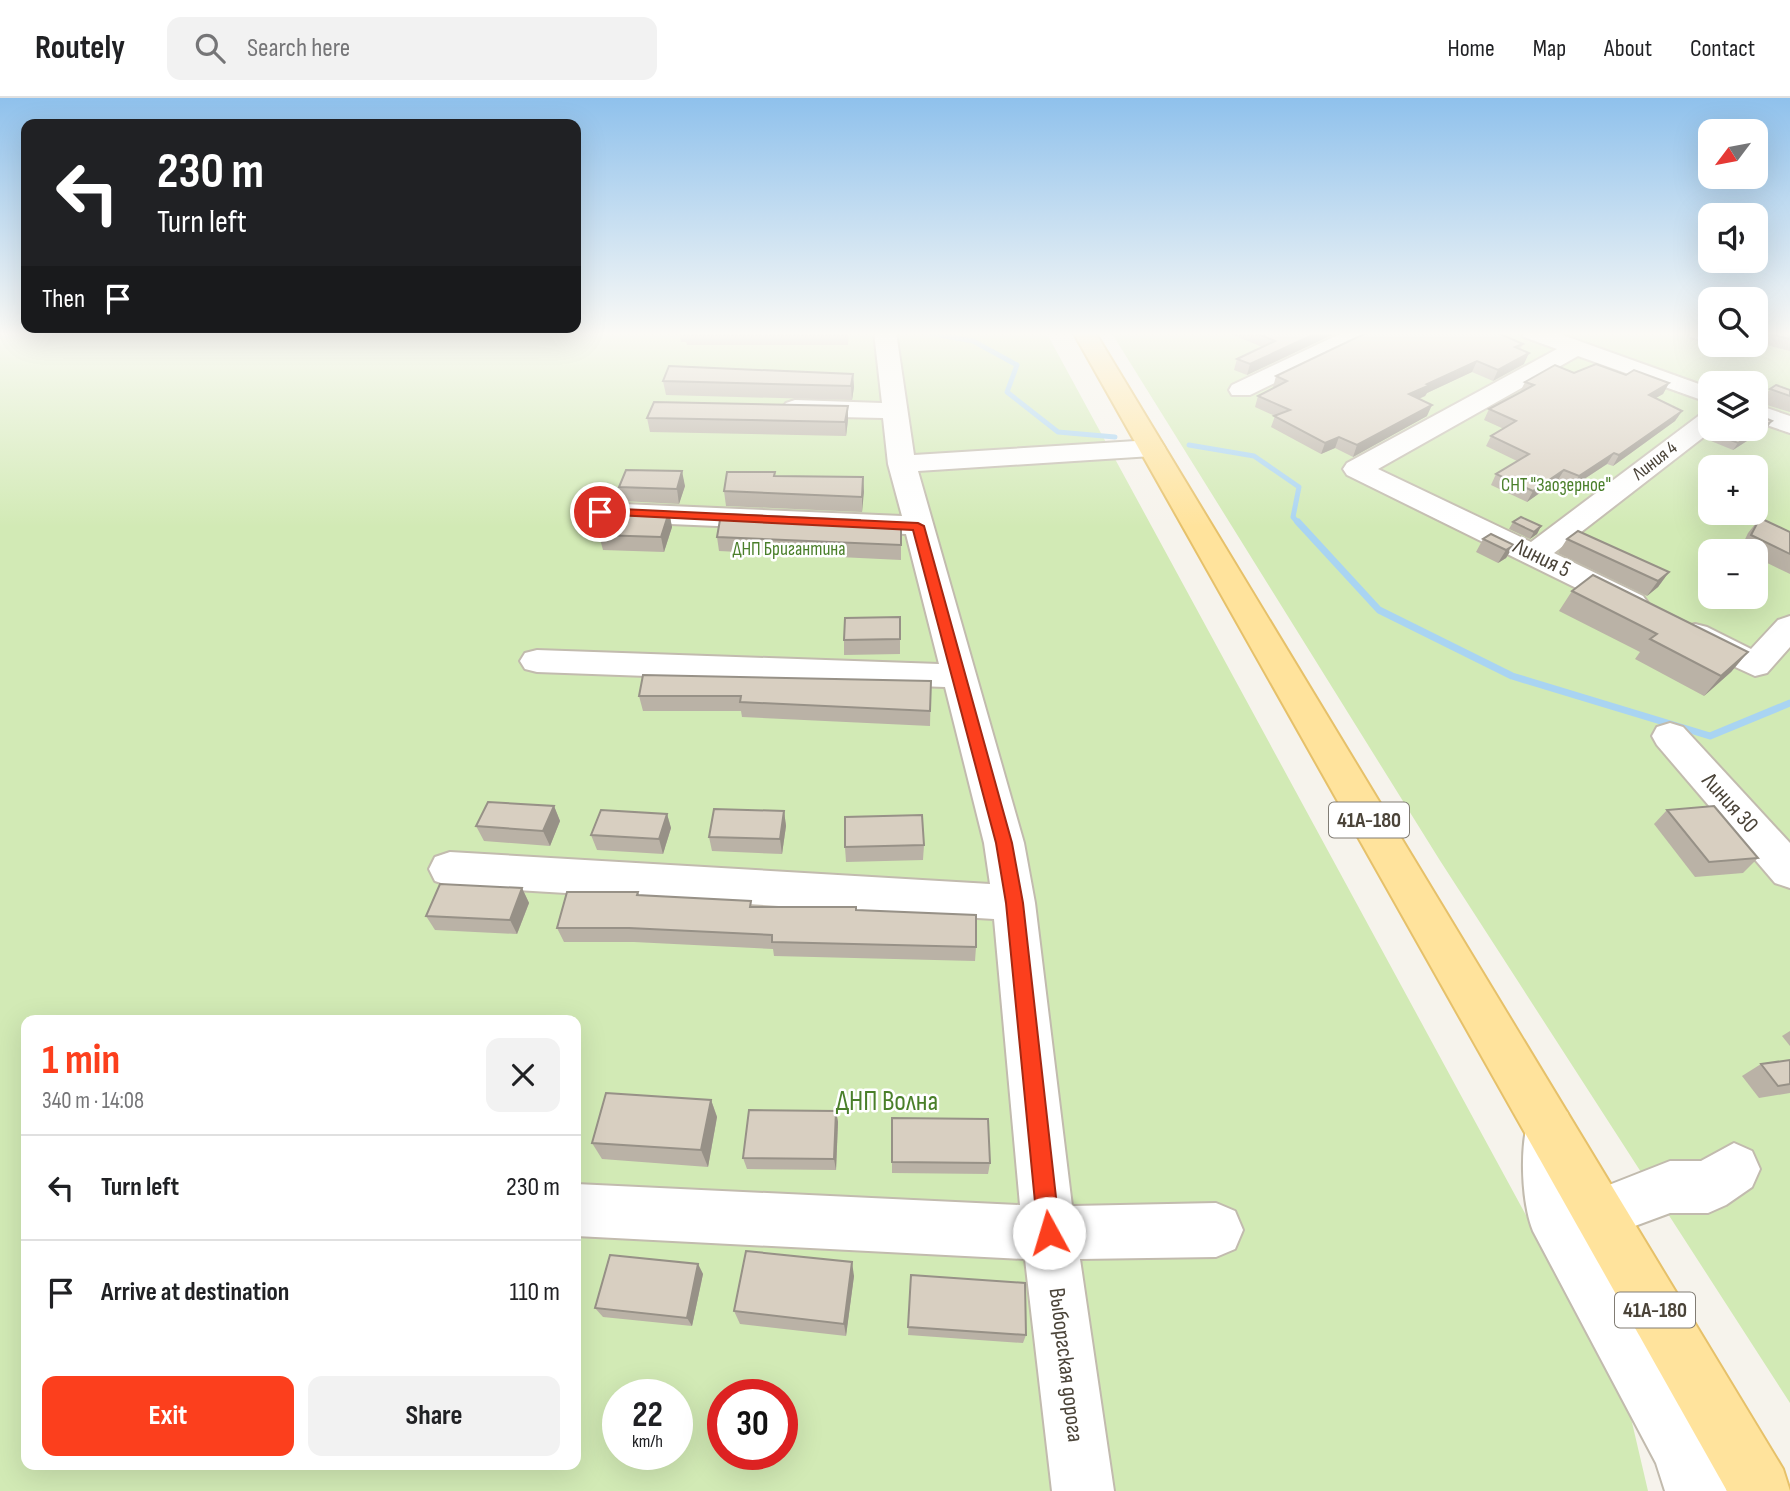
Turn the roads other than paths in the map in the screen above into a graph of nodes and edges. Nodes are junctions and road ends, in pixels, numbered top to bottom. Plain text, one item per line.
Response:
1 (893, 397) edge
2 (1122, 397) edge
3 (1487, 397) edge
4 (772, 408) edge
5 (895, 411) junction
6 (1768, 417) edge
7 (1790, 425) edge
8 (1698, 428) edge
9 (1152, 448) junction
10 (902, 464) junction
11 (600, 512) dead end
12 (918, 526) junction
13 (1534, 554) junction
14 (1790, 627) edge
15 (537, 661) dead end
16 (958, 676) junction
17 (1670, 736) dead end
18 (450, 869) dead end
19 (1790, 871) edge
20 (1014, 903) junction
21 (1549, 1129) junction
22 (1734, 1169) dead end
23 (581, 1210) edge
24 (1600, 1215) junction
25 (1216, 1230) dead end
26 (1049, 1233) junction
27 (1083, 1491) edge
28 (1696, 1491) edge
29 (1761, 1491) edge

1 - 5 street, Выборгская дорога
2 - 9 main road, 41А-180
3 - 13 street, Линия 5
4 - 5 street
5 - 10 street, Выборгская дорога
6 - 7 street
8 - 13 street, Линия 4
9 - 10 street
9 - 21 main road, 41А-180
10 - 12 street, Выборгская дорога
11 - 12 street
12 - 16 street, Выборгская дорога
13 - 14 street, Линия 5
15 - 16 street
16 - 20 street, Выборгская дорога
17 - 19 street, Линия 30
18 - 20 street
20 - 26 street, Выборгская дорога
21 - 24 main road, 41А-180
21 - 28 street
22 - 24 street
23 - 26 street
24 - 29 main road, 41А-180
25 - 26 street
26 - 27 street, Выборгская дорога

